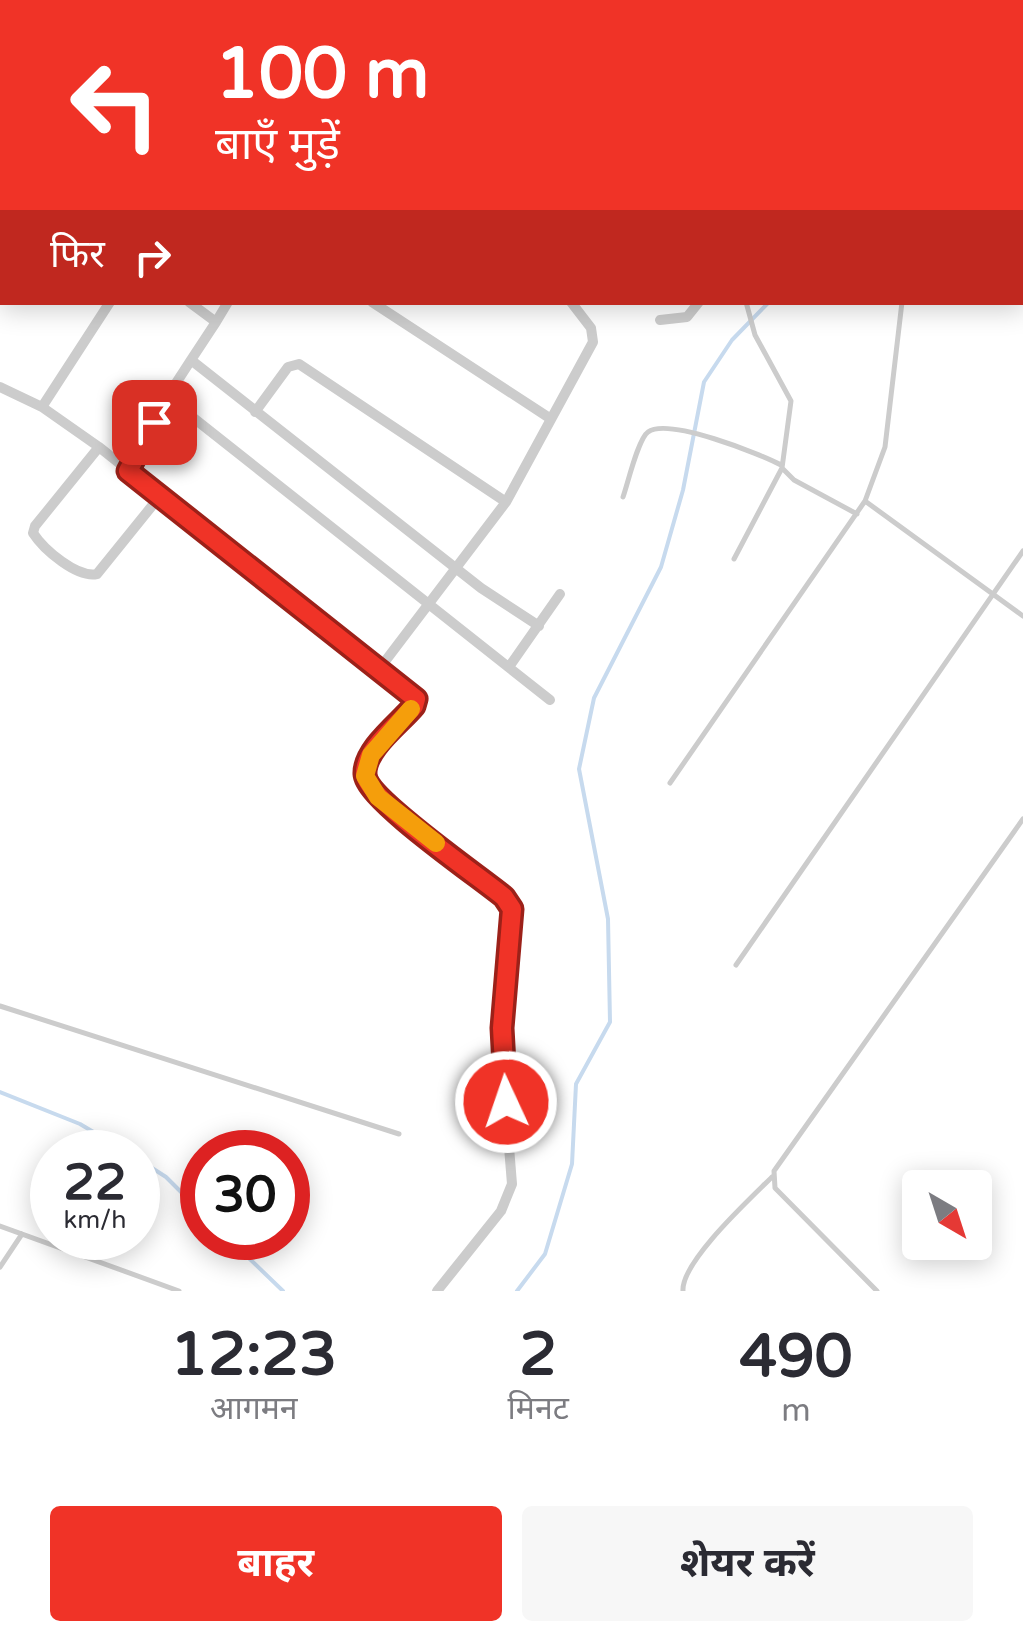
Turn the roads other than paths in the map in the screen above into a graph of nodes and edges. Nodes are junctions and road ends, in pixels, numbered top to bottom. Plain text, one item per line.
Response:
1 (108, 305) edge
2 (193, 305) edge
3 (226, 305) edge
4 (377, 305) edge
5 (573, 305) edge
6 (697, 305) edge
7 (747, 305) edge
8 (902, 305) edge
9 (660, 320) dead end
10 (216, 322) junction
11 (191, 360) junction
12 (0, 387) edge
13 (167, 397) junction
14 (42, 407) junction
15 (255, 412) junction
16 (550, 419) junction
17 (98, 447) junction
18 (782, 467) junction
19 (128, 471) junction
20 (160, 496) junction
21 (623, 497) dead end
22 (865, 501) junction
23 (506, 502) junction
24 (856, 514) junction
25 (1023, 551) edge
26 (734, 559) dead end
27 (457, 569) junction
28 (560, 594) dead end
29 (994, 594) junction
30 (430, 605) junction
31 (1023, 616) edge
32 (539, 626) junction
33 (509, 667) junction
34 (380, 668) junction
35 (550, 700) dead end
36 (670, 783) dead end
37 (1023, 820) edge
38 (736, 965) dead end
39 (0, 1006) edge
40 (399, 1134) dead end
41 (772, 1177) junction
42 (0, 1226) edge
43 (22, 1234) junction
44 (0, 1266) edge
45 (179, 1291) edge
46 (437, 1291) edge
47 (683, 1291) edge
48 (877, 1291) edge

1 - 14 street
2 - 10 street
3 - 10 street
4 - 16 street
5 - 16 street
6 - 9 street
7 - 18 lane
8 - 22 lane
10 - 11 street
11 - 13 street
11 - 15 street
12 - 14 street
13 - 19 street
13 - 30 street
14 - 17 street
15 - 23 street
15 - 27 street
16 - 23 street
17 - 19 street
17 - 20 street
18 - 21 lane
18 - 24 lane
18 - 26 lane
19 - 20 street
20 - 34 street
22 - 24 lane
22 - 29 lane
23 - 27 street
24 - 36 lane
25 - 29 lane
27 - 30 street
27 - 32 street
28 - 32 street
29 - 31 lane
29 - 38 lane
30 - 33 street
30 - 34 street
32 - 33 street
33 - 35 street
34 - 46 street
37 - 41 lane
39 - 40 lane
41 - 47 lane
41 - 48 lane
42 - 43 lane
43 - 44 lane
43 - 45 lane

